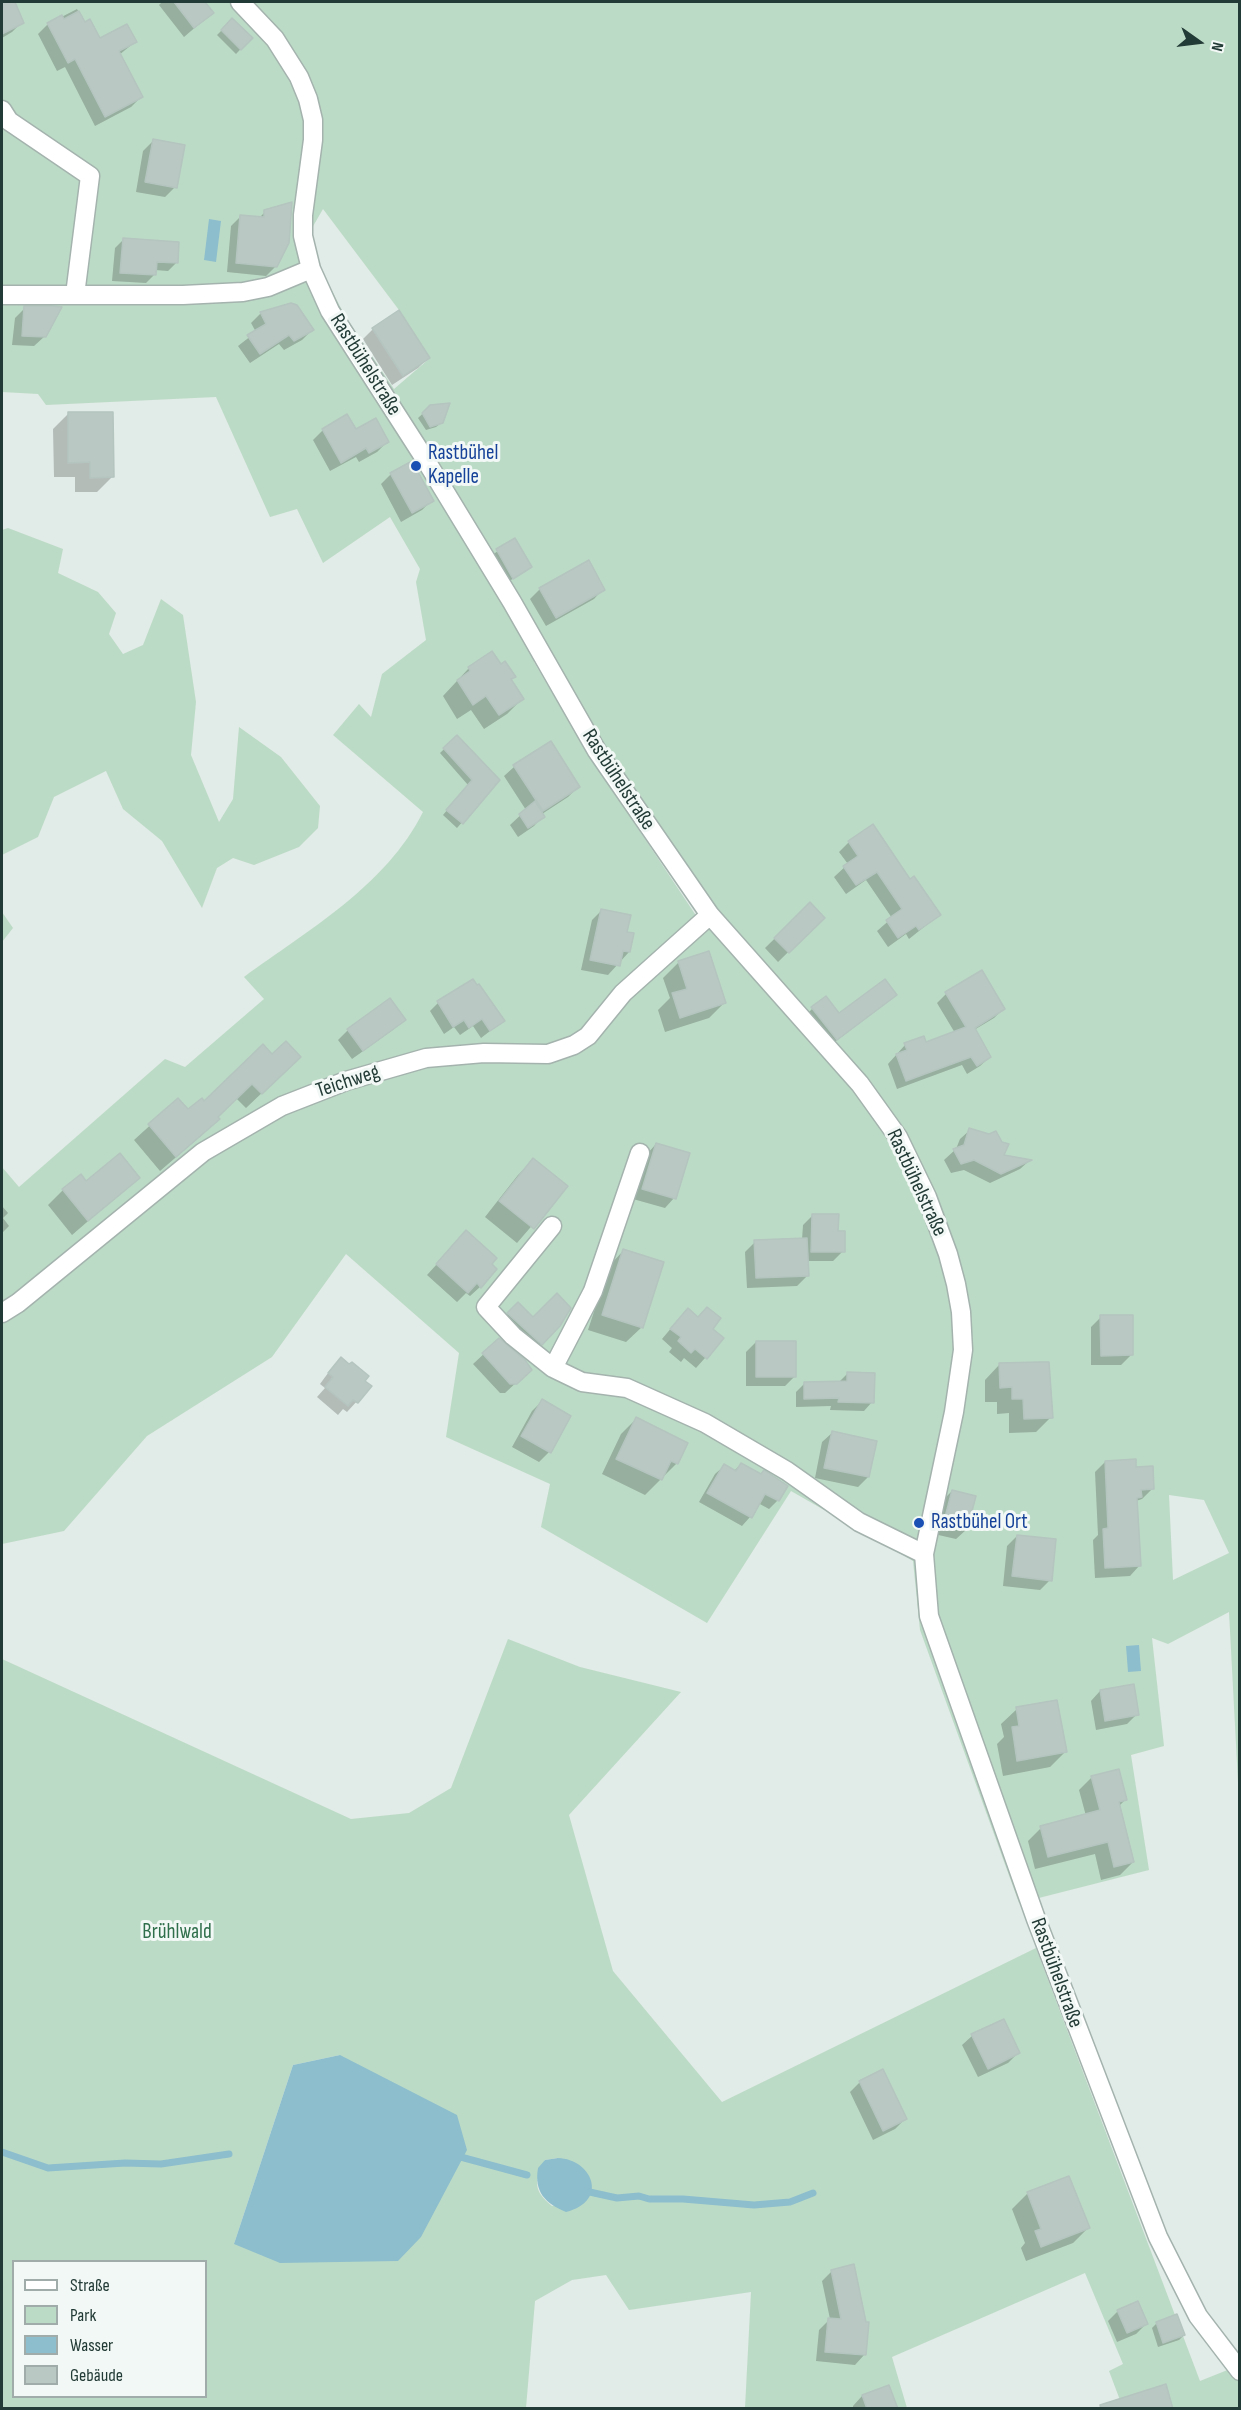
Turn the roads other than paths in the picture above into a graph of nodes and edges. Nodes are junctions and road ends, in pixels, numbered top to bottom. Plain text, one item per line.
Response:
1 (240, 2) edge
2 (2, 110) edge
3 (311, 270) junction
4 (2, 295) edge
5 (75, 295) junction
6 (710, 915) junction
7 (640, 1153) dead end
8 (552, 1226) dead end
9 (2, 1313) edge
10 (553, 1368) junction
11 (924, 1554) junction
12 (1239, 2371) edge

1 - 3 street, Rastbühelstraße
2 - 5 street
3 - 5 street
3 - 6 street, Rastbühelstraße
4 - 5 street
6 - 9 street, Teichweg
6 - 11 street, Rastbühelstraße
7 - 10 street
8 - 10 street
10 - 11 street
11 - 12 street, Rastbühelstraße

